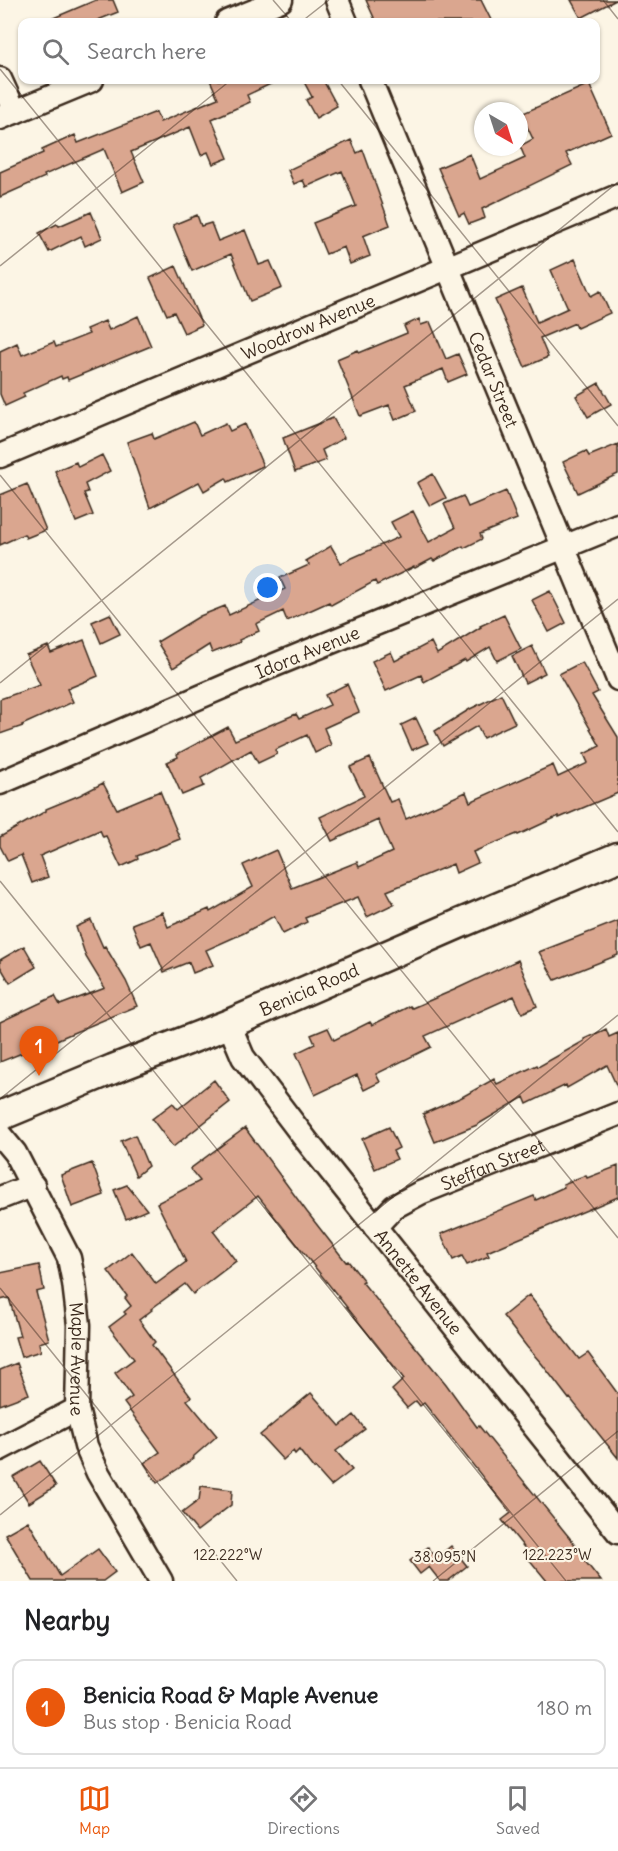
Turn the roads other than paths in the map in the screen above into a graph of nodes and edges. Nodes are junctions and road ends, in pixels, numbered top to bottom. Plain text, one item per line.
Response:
1 (281, 0) edge
2 (337, 0) edge
3 (237, 18) edge
4 (344, 18) edge
5 (0, 79) edge
6 (82, 84) edge
7 (371, 84) edge
8 (7, 115) edge
9 (618, 196) edge
10 (447, 267) junction
11 (0, 456) edge
12 (618, 525) edge
13 (564, 549) junction
14 (618, 680) edge
15 (0, 783) edge
16 (618, 857) edge
17 (229, 1024) junction
18 (618, 1114) edge
19 (0, 1116) edge
20 (0, 1135) edge
21 (33, 1185) junction
22 (0, 1198) edge
23 (375, 1227) junction
24 (77, 1409) junction
25 (0, 1449) edge
26 (618, 1532) edge
27 (161, 1581) edge

1 - 3 street
2 - 4 street
5 - 8 street
6 - 8 street
7 - 10 street, Cedar Street
9 - 10 street, Woodrow Avenue
10 - 11 street, Woodrow Avenue
10 - 13 street, Cedar Street
12 - 13 street, Idora Avenue
13 - 14 street, Cedar Street
13 - 15 street, Idora Avenue
16 - 17 main road, Benicia Road
17 - 19 main road, Benicia Road
17 - 23 street, Annette Avenue
18 - 23 street, Steffan Street
20 - 21 street, Maple Avenue
21 - 22 street
21 - 24 street, Maple Avenue
23 - 26 street, Annette Avenue
24 - 25 street
24 - 27 street, Maple Avenue

